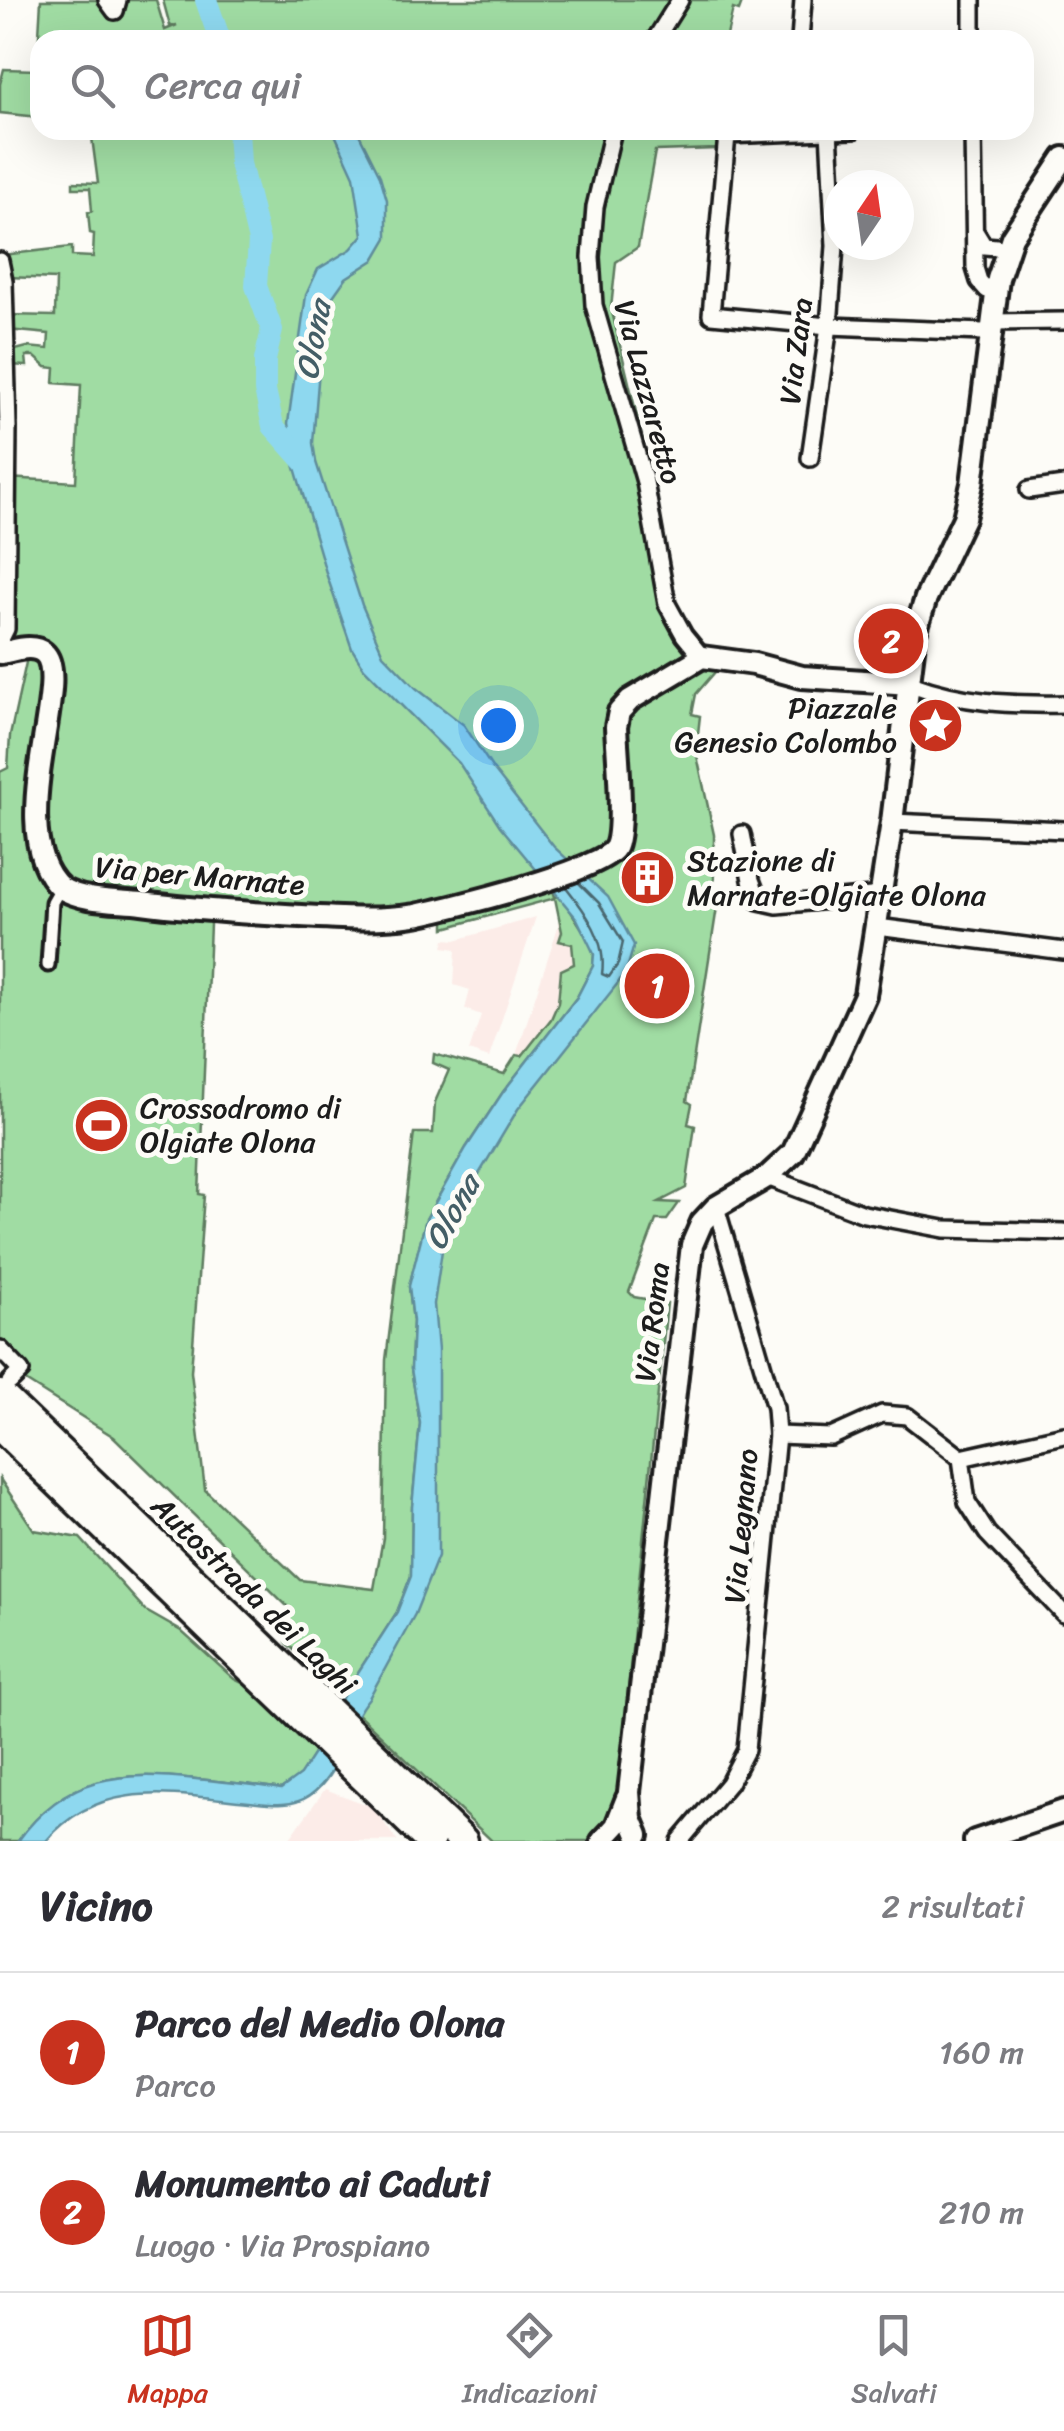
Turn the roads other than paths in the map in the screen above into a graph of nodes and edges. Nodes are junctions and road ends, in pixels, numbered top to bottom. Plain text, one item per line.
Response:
1 (107, 0) edge
2 (118, 0) edge
3 (680, 0) edge
4 (803, 0) edge
5 (972, 0) edge
6 (661, 30) edge
7 (801, 30) edge
8 (972, 30) edge
9 (611, 140) edge
10 (727, 140) edge
11 (830, 140) edge
12 (973, 140) edge
13 (1064, 158) edge
14 (1028, 209) junction
15 (976, 233) junction
16 (997, 247) junction
17 (0, 262) edge
18 (987, 290) junction
19 (1064, 322) edge
20 (829, 326) junction
21 (988, 327) junction
22 (810, 458) dead end
23 (1064, 486) edge
24 (1028, 490) dead end
25 (0, 640) edge
26 (914, 640) junction
27 (0, 654) edge
28 (702, 657) junction
29 (879, 682) junction
30 (911, 684) junction
31 (1064, 704) edge
32 (892, 822) junction
33 (1064, 830) edge
34 (742, 834) dead end
35 (60, 888) junction
36 (882, 895) junction
37 (877, 927) junction
38 (1064, 950) edge
39 (48, 964) dead end
40 (767, 1177) junction
41 (716, 1207) junction
42 (1064, 1232) edge
43 (0, 1349) edge
44 (5, 1389) edge
45 (0, 1426) edge
46 (777, 1435) junction
47 (1064, 1435) edge
48 (961, 1458) junction
49 (1064, 1614) edge
50 (317, 1714) junction
51 (630, 1792) junction
52 (1064, 1811) edge
53 (607, 1837) edge
54 (642, 1838) edge
55 (680, 1839) edge
56 (430, 1841) edge
57 (463, 1841) edge
58 (976, 1841) edge

1 - 2 street
3 - 6 street
4 - 7 street
5 - 8 street
9 - 28 street, Via Lazzaretto
10 - 20 street
11 - 20 street, Via Zara
12 - 15 street
13 - 14 street
14 - 16 street
14 - 21 street
15 - 16 street
15 - 18 street
16 - 18 street
17 - 25 street
18 - 21 street
19 - 21 street
20 - 21 street
20 - 22 street, Via Zara
21 - 26 street
23 - 24 street
26 - 29 street
26 - 30 street
27 - 35 street, Via per Marnate
28 - 29 street
28 - 35 street, Via per Marnate
29 - 30 street
30 - 31 street
30 - 32 street
32 - 33 street
32 - 36 street
34 - 36 street
35 - 39 street
36 - 37 street
37 - 38 street
37 - 40 street
40 - 41 street
40 - 42 street
41 - 46 street, Via Legnano
41 - 51 street, Via Roma
43 - 44 street
44 - 50 highway, Autostrada dei Laghi
45 - 50 highway, Autostrada dei Laghi
46 - 48 street
46 - 55 street, Via Legnano
47 - 48 street
48 - 49 street
50 - 56 highway, Autostrada dei Laghi
50 - 57 highway, Autostrada dei Laghi
51 - 53 street, Via Roma
51 - 54 street, Via Roma
52 - 58 street
53 - 54 street, Via Roma

